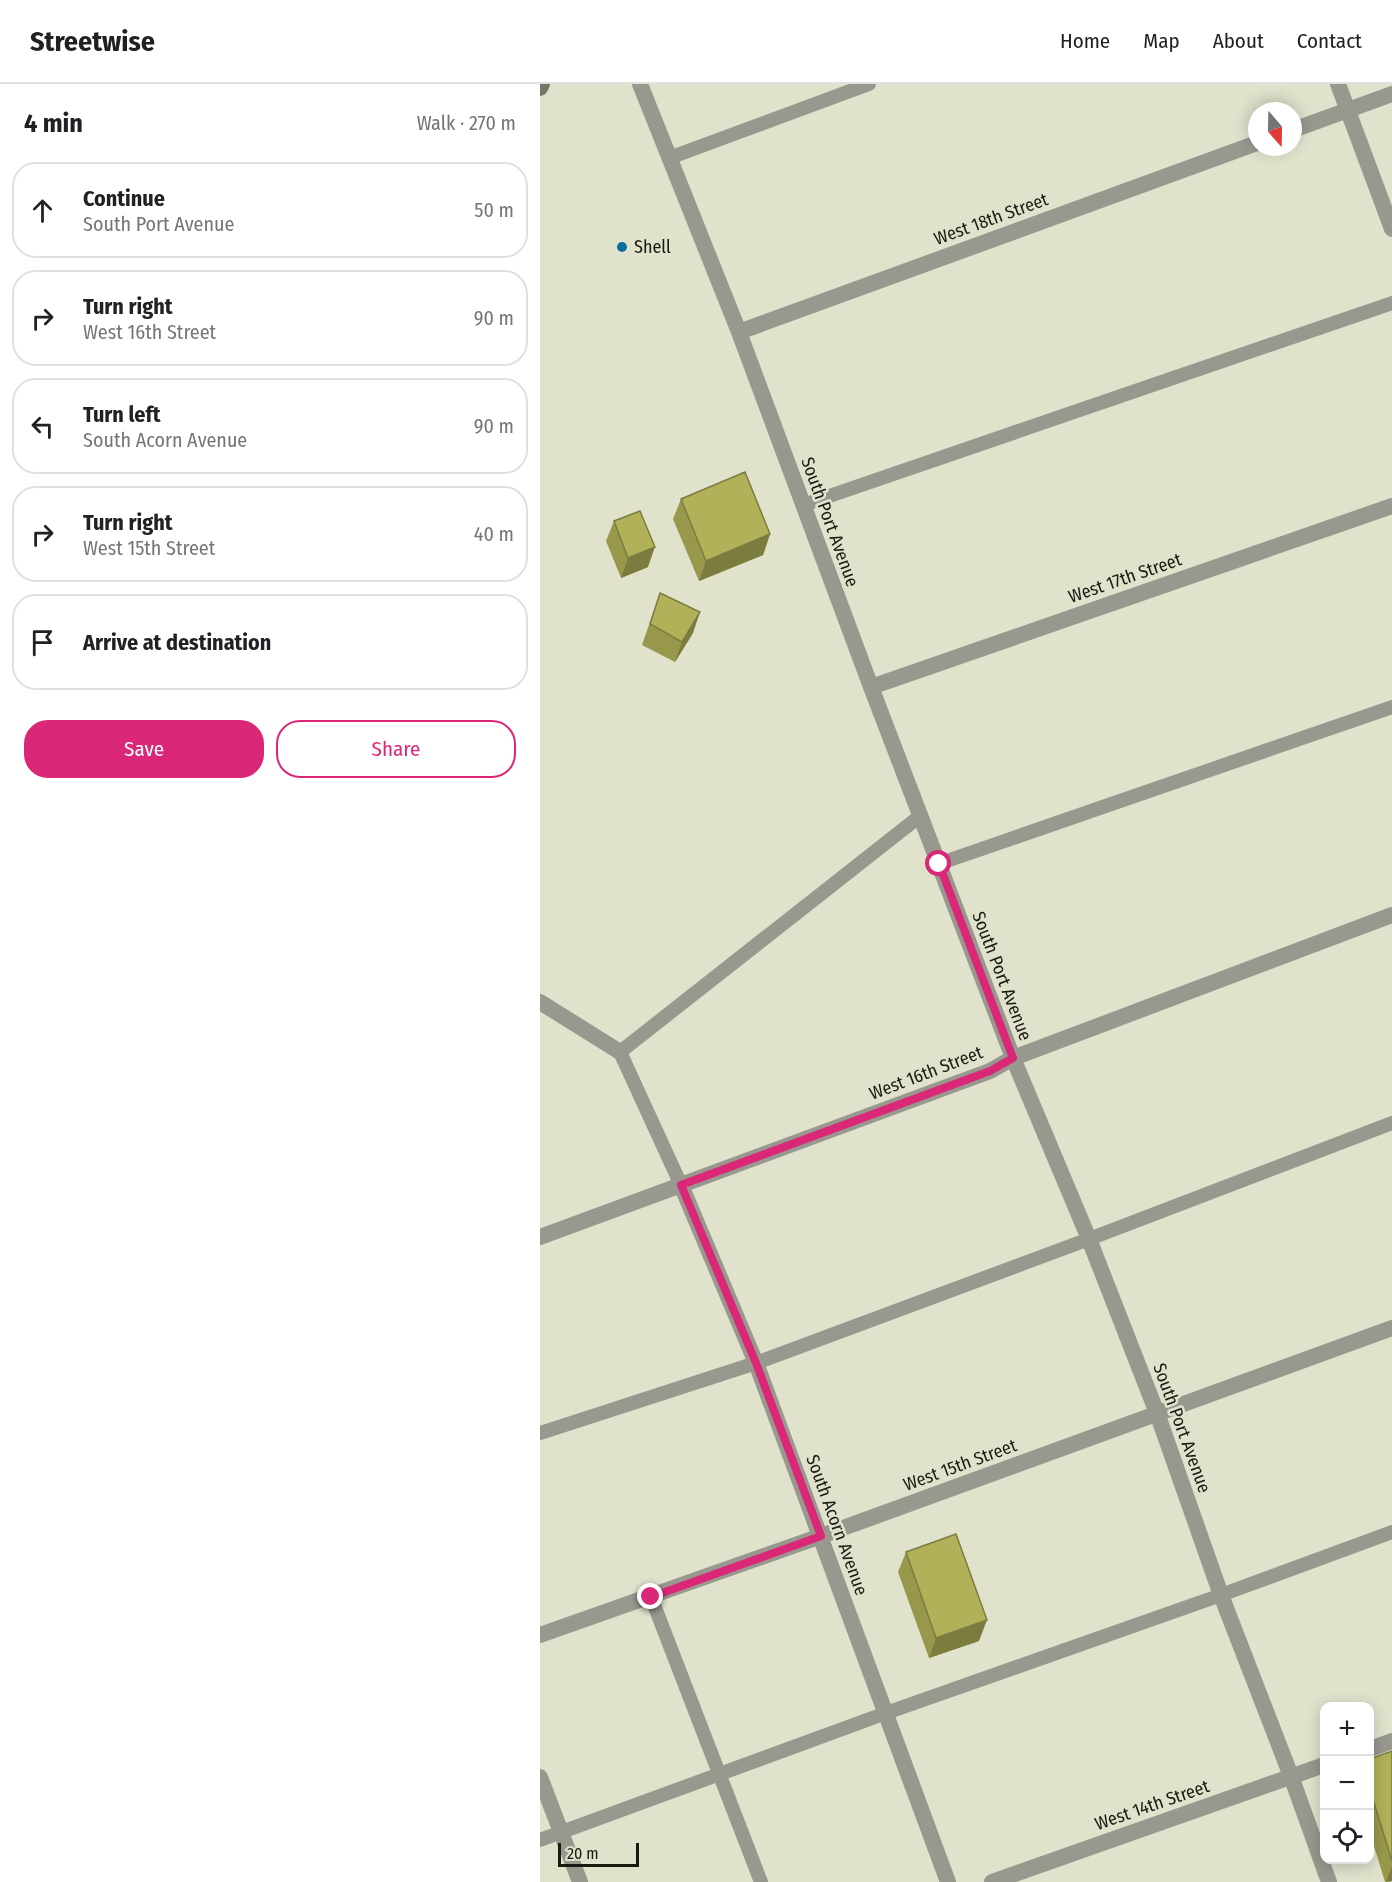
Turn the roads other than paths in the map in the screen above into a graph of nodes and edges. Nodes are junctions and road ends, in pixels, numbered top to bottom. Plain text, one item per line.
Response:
1 (640, 84) edge
2 (869, 84) edge
3 (1338, 84) edge
4 (1392, 94) edge
5 (1348, 110) junction
6 (1302, 127) edge
7 (1248, 146) edge
8 (669, 158) junction
9 (1392, 229) edge
10 (1392, 303) edge
11 (739, 332) junction
12 (803, 505) junction
13 (1392, 506) edge
14 (871, 687) junction
15 (1392, 707) edge
16 (920, 816) junction
17 (939, 864) junction
18 (1392, 915) edge
19 (540, 1002) edge
20 (620, 1052) junction
21 (1013, 1058) junction
22 (1392, 1124) edge
23 (681, 1185) junction
24 (540, 1237) edge
25 (1089, 1239) junction
26 (1392, 1328) edge
27 (756, 1363) junction
28 (1157, 1413) junction
29 (540, 1433) edge
30 (1392, 1532) edge
31 (821, 1536) junction
32 (1221, 1595) junction
33 (651, 1597) junction
34 (540, 1635) edge
35 (886, 1713) junction
36 (1392, 1741) edge
37 (1374, 1748) edge
38 (1320, 1766) edge
39 (720, 1774) junction
40 (1291, 1776) junction
41 (540, 1777) edge
42 (561, 1833) junction
43 (540, 1840) edge
44 (580, 1882) edge
45 (761, 1882) edge
46 (948, 1882) edge
47 (992, 1882) edge
48 (1329, 1882) edge

1 - 8 street, South Port Avenue
2 - 8 lane
3 - 5 street
4 - 5 street
5 - 6 street
5 - 9 street
7 - 11 street, West 18th Street
8 - 11 street, South Port Avenue
10 - 12 lane
11 - 12 street, South Port Avenue
12 - 14 street, South Port Avenue
13 - 14 street, West 17th Street
14 - 16 street, South Port Avenue
15 - 17 lane
16 - 17 street, South Port Avenue
16 - 20 lane
17 - 21 street, South Port Avenue
18 - 21 street, West 16th Street
19 - 20 street
20 - 23 lane
21 - 23 street, West 16th Street
21 - 25 street, South Port Avenue
22 - 25 lane
23 - 24 street, West 16th Street
23 - 27 street, South Acorn Avenue
25 - 27 lane
25 - 28 street, South Port Avenue
26 - 28 street, West 15th Street
27 - 29 lane
27 - 31 street, South Acorn Avenue
28 - 31 street, West 15th Street
28 - 32 street, South Port Avenue
30 - 32 lane
31 - 33 street, West 15th Street
31 - 35 street, South Acorn Avenue
32 - 35 lane
32 - 40 street, South Port Avenue
33 - 34 street, West 15th Street
33 - 39 lane
35 - 39 lane
35 - 46 street, South Acorn Avenue
36 - 37 street
38 - 40 street, West 14th Street
39 - 42 lane
39 - 45 lane
40 - 47 street, West 14th Street
40 - 48 street, South Port Avenue
41 - 42 street
42 - 43 lane
42 - 44 street

